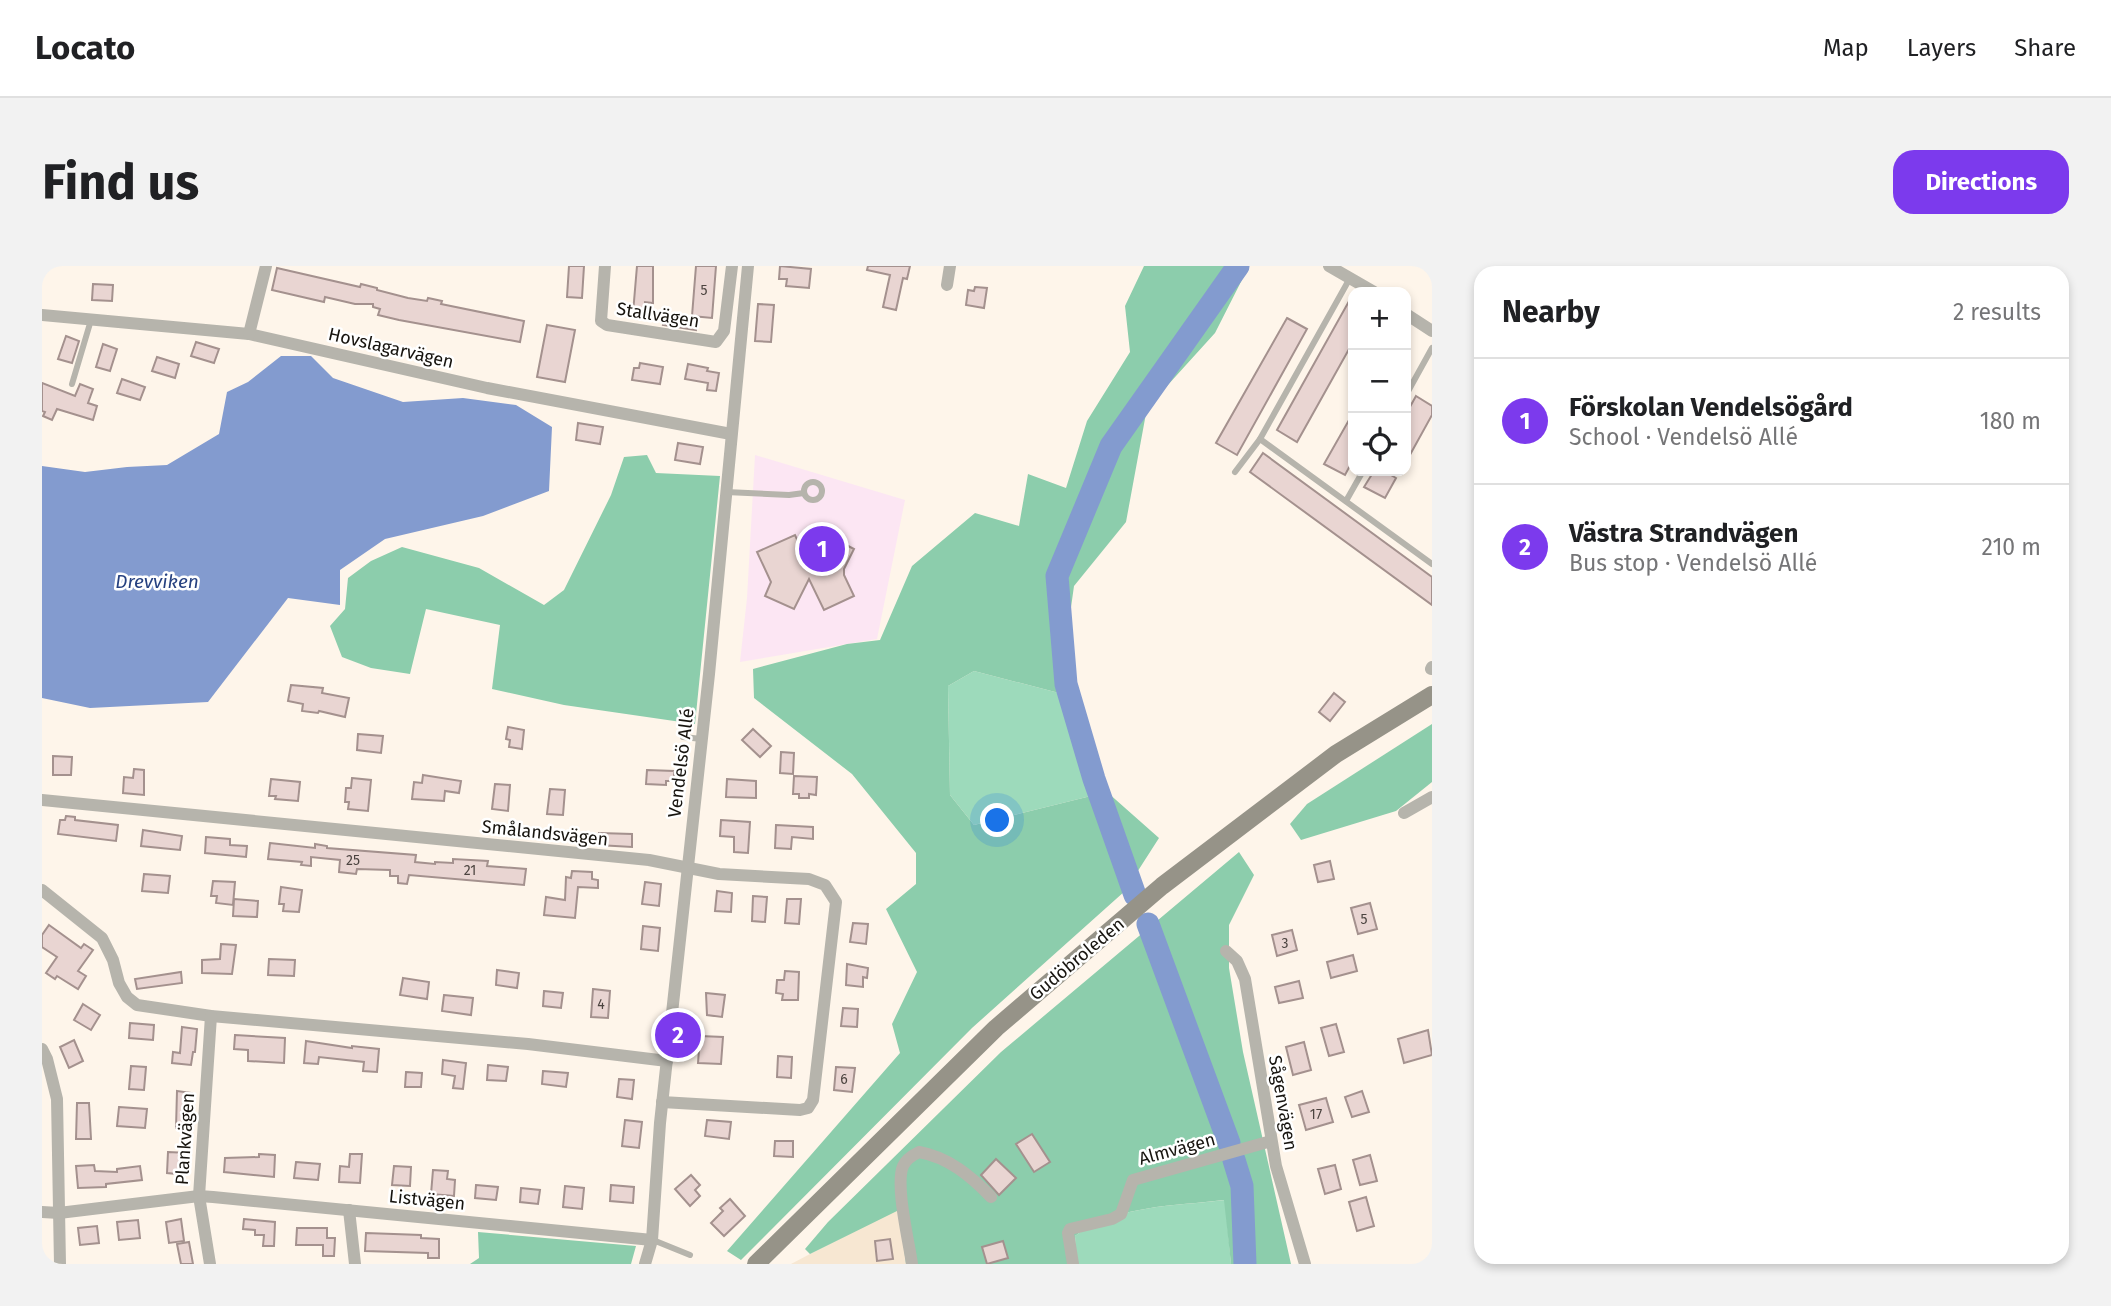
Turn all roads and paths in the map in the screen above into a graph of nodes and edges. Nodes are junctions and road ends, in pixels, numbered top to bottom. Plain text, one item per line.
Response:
1 (266, 266) edge
2 (605, 266) edge
3 (732, 266) edge
4 (748, 266) edge
5 (950, 266) edge
6 (1329, 266) edge
7 (1350, 278) junction
8 (947, 285) dead end
9 (1365, 287) edge
10 (42, 315) edge
11 (1411, 317) edge
12 (92, 318) junction
13 (1432, 331) edge
14 (249, 334) junction
15 (1432, 348) edge
16 (72, 384) dead end
17 (1411, 386) edge
18 (731, 434) junction
19 (1260, 439) junction
20 (1235, 472) dead end
21 (1360, 476) edge
22 (726, 492) junction
23 (804, 493) dead end
24 (1346, 501) junction
25 (1432, 564) edge
26 (1432, 695) edge
27 (683, 737) dead end
28 (702, 739) junction
29 (1432, 797) edge
30 (42, 800) edge
31 (1404, 813) dead end
32 (687, 869) junction
33 (42, 890) edge
34 (1226, 951) dead end
35 (211, 1016) junction
36 (42, 1049) edge
37 (667, 1061) junction
38 (662, 1102) junction
39 (1271, 1141) junction
40 (199, 1196) junction
41 (991, 1197) dead end
42 (349, 1210) junction
43 (42, 1212) edge
44 (59, 1213) junction
45 (652, 1240) junction
46 (690, 1255) dead end
47 (60, 1264) edge
48 (209, 1264) edge
49 (355, 1264) edge
50 (645, 1264) edge
51 (756, 1264) edge
52 (912, 1264) edge
53 (1073, 1264) edge
54 (1305, 1264) edge

1 - 14 street
2 - 3 street, Stallvägen
4 - 18 street, Vendelsö Allé
5 - 8 street
6 - 7 street
7 - 9 street
7 - 19 lane
10 - 12 street, Hovslagarvägen
11 - 13 street
12 - 14 street, Hovslagarvägen
12 - 16 lane
14 - 18 street, Hovslagarvägen
15 - 17 lane
18 - 22 street, Vendelsö Allé
19 - 20 lane
19 - 24 lane
21 - 24 lane
22 - 23 lane
22 - 28 street, Vendelsö Allé
24 - 25 lane
26 - 51 main road, Gudöbroleden
27 - 28 lane
28 - 32 street, Vendelsö Allé
29 - 31 street
30 - 32 street, Smålandsvägen
32 - 37 street, Vendelsö Allé
32 - 38 street, Smålandsvägen
33 - 35 street
34 - 39 street, Sågenvägen
35 - 37 street
35 - 40 street, Plankvägen
36 - 44 street
37 - 38 street, Vendelsö Allé
38 - 45 street, Vendelsö Allé
39 - 53 street, Almvägen
39 - 54 street, Sågenvägen
40 - 42 street, Listvägen
40 - 44 street, Listvägen
40 - 48 street, Plankvägen
41 - 52 street
42 - 45 street, Listvägen
42 - 49 street
43 - 44 street, Listvägen
44 - 47 street
45 - 46 lane
45 - 50 street, Vendelsö Allé

